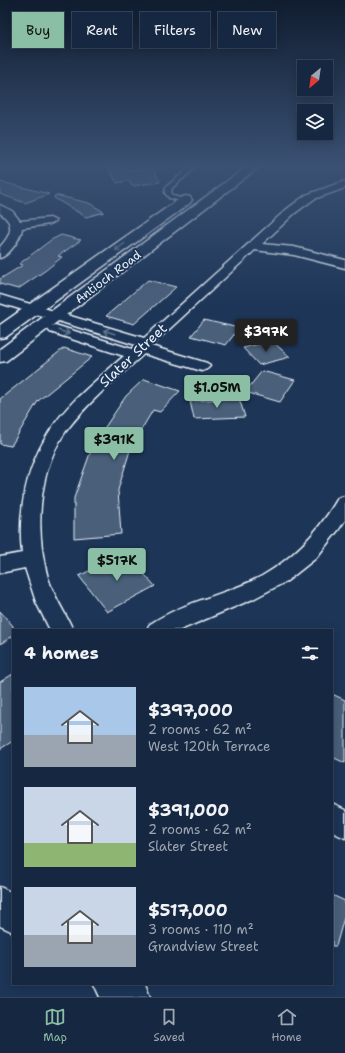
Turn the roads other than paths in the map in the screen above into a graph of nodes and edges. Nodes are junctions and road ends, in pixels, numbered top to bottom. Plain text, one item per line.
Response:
1 (8, 214) edge
2 (166, 214) edge
3 (193, 214) edge
4 (289, 214) edge
5 (50, 221) dead end
6 (16, 225) junction
7 (253, 246) junction
8 (0, 254) edge
9 (345, 264) edge
10 (0, 299) edge
11 (0, 312) edge
12 (27, 314) junction
13 (49, 321) junction
14 (0, 333) edge
15 (140, 348) junction
16 (0, 357) edge
17 (202, 366) dead end
18 (345, 504) edge
19 (34, 558) junction
20 (0, 565) edge
21 (61, 629) edge
22 (160, 629) edge
23 (333, 818) edge
24 (345, 824) edge
25 (0, 905) edge
26 (12, 913) edge
27 (114, 985) edge
28 (131, 997) edge

1 - 6 street
2 -> 12 main road, Antioch Road
3 - 13 main road, Antioch Road
4 - 7 street, Slater Street
5 - 6 street
6 - 8 street
7 - 9 street
7 - 15 street, Slater Street
10 - 12 street
11 - 12 street
12 - 13 street
12 - 14 main road, Antioch Road
13 - 15 street
13 - 16 main road, Antioch Road
15 - 17 street
15 - 19 street, Slater Street
18 - 22 street
19 - 20 street
19 - 21 street, Slater Street
23 - 24 street
25 - 26 main road
27 - 28 main road

